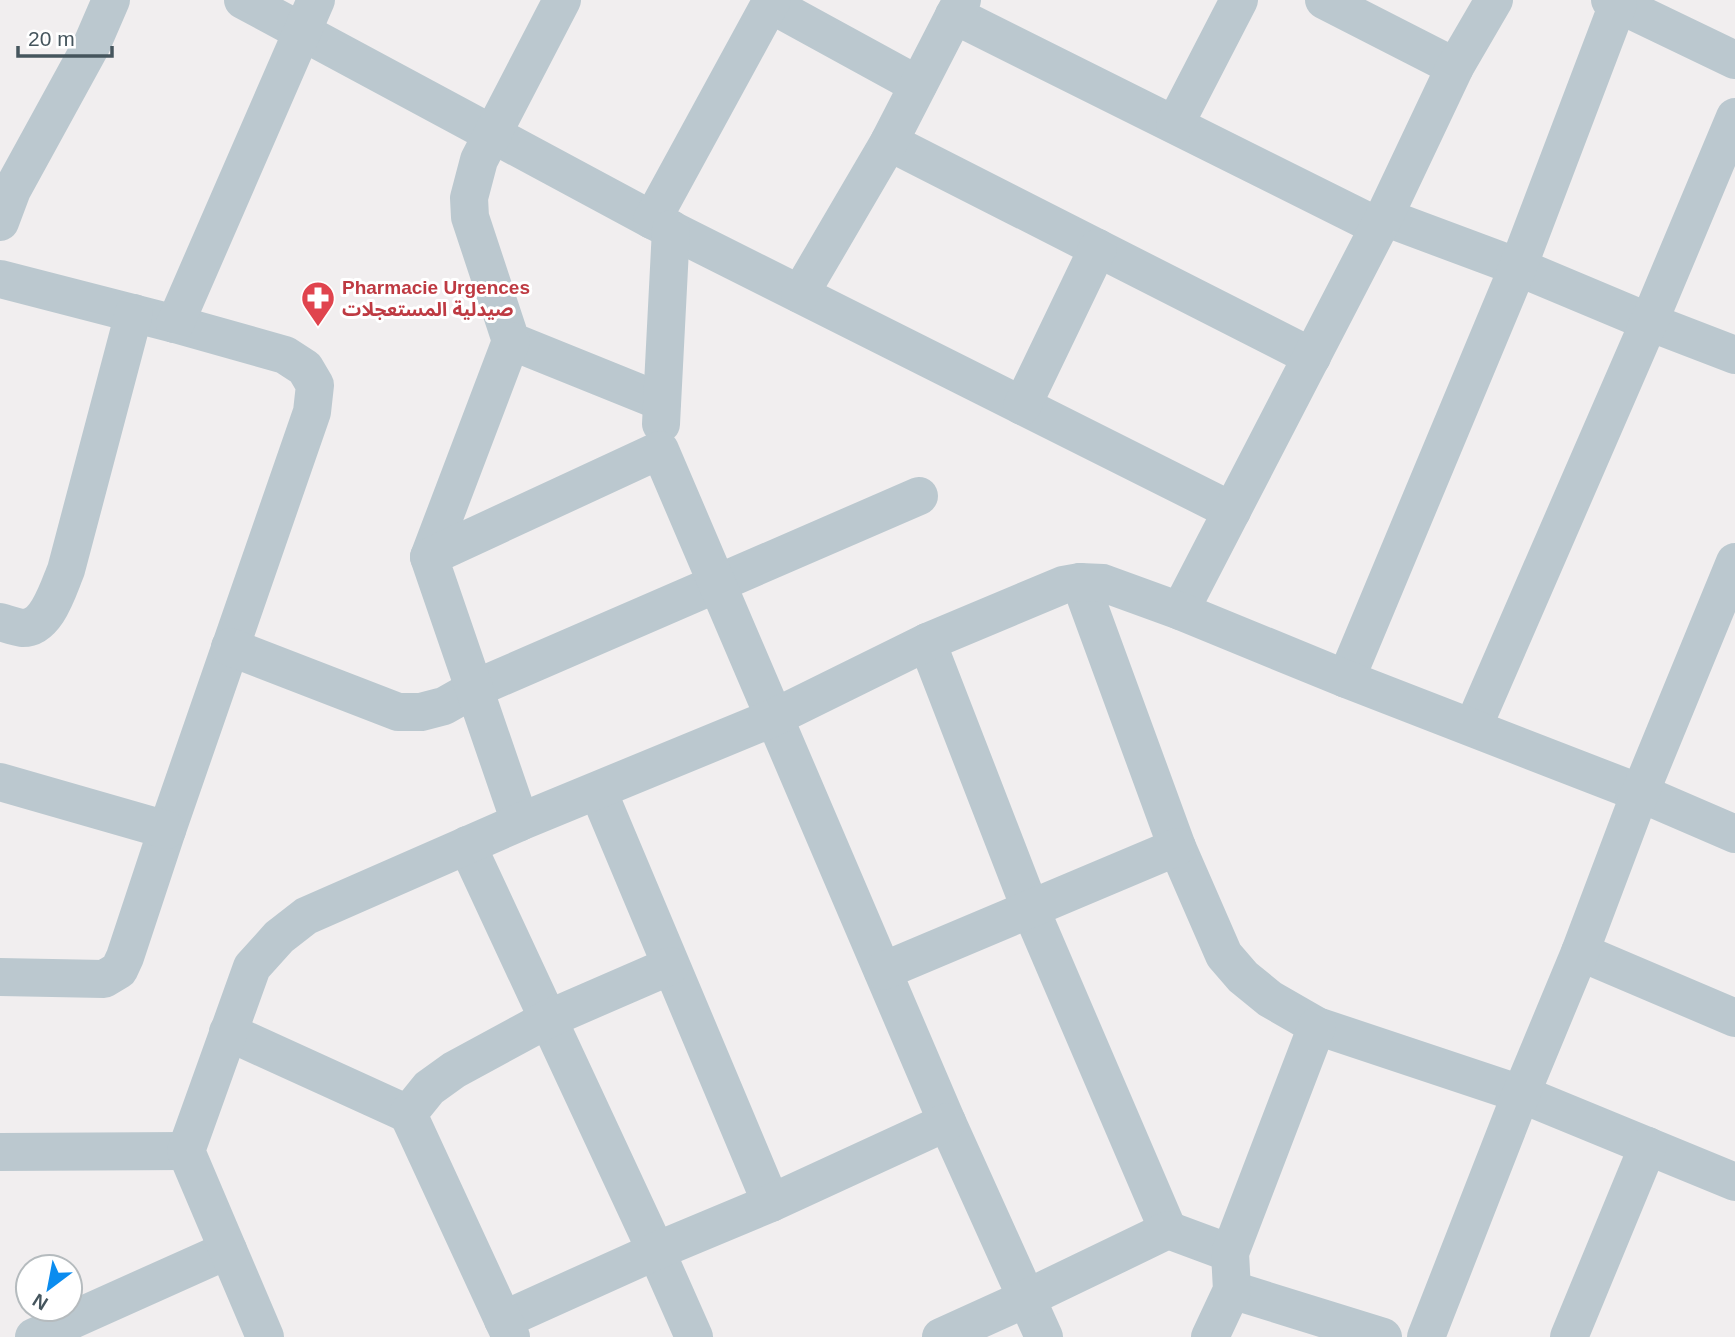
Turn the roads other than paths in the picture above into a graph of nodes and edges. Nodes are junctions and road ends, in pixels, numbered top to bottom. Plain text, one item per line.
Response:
1 (111, 0) edge
2 (243, 0) edge
3 (562, 0) edge
4 (1239, 0) edge
5 (1324, 0) edge
6 (1494, 0) edge
7 (771, 2) edge
8 (1614, 2) edge
9 (958, 8) edge
10 (309, 16) edge
11 (1735, 60) edge
12 (1455, 67) junction
13 (918, 85) junction
14 (1735, 117) edge
15 (1175, 124) junction
16 (491, 134) junction
17 (889, 142) junction
18 (0, 222) edge
19 (1382, 222) junction
20 (662, 224) junction
21 (1097, 248) junction
22 (1518, 267) junction
23 (0, 279) edge
24 (800, 294) junction
25 (134, 313) junction
26 (1649, 322) junction
27 (175, 324) junction
28 (511, 341) junction
29 (1735, 355) edge
30 (1312, 357) junction
31 (662, 402) junction
32 (1022, 405) junction
33 (660, 450) junction
34 (919, 496) dead end
35 (1232, 511) junction
36 (429, 558) junction
37 (1735, 562) edge
38 (1080, 582) junction
39 (718, 584) junction
40 (1180, 611) junction
41 (0, 622) edge
42 (927, 642) junction
43 (230, 648) junction
44 (1346, 679) junction
45 (474, 689) junction
46 (775, 717) junction
47 (1473, 727) junction
48 (0, 782) edge
49 (598, 791) junction
50 (1640, 793) junction
51 (520, 822) junction
52 (166, 830) junction
53 (1735, 834) edge
54 (467, 845) junction
55 (1177, 847) junction
56 (1030, 908) junction
57 (1580, 952) junction
58 (670, 966) junction
59 (883, 971) junction
60 (0, 977) edge
61 (1735, 1017) edge
62 (548, 1019) junction
63 (1317, 1026) junction
64 (228, 1032) junction
65 (1521, 1094) junction
66 (408, 1114) junction
67 (947, 1122) junction
68 (1648, 1146) junction
69 (186, 1151) junction
70 (0, 1152) edge
71 (1735, 1181) edge
72 (771, 1203) junction
73 (1168, 1230) junction
74 (228, 1250) junction
75 (656, 1251) junction
76 (1231, 1271) junction
77 (1027, 1298) junction
78 (507, 1328) edge
79 (34, 1337) edge
80 (265, 1337) edge
81 (694, 1337) edge
82 (941, 1337) edge
83 (1044, 1337) edge
84 (1210, 1337) edge
85 (1383, 1337) edge
86 (1426, 1337) edge
87 (1569, 1337) edge

1 - 18 street
2 - 10 street
3 - 16 street
4 - 15 street
5 - 12 street
6 - 12 street
7 - 13 street
7 - 20 street
8 - 11 street
8 - 22 street
9 - 13 street
9 - 15 street
10 - 16 street
10 - 27 street
12 - 19 street
13 - 17 street
14 - 26 street
15 - 19 street
16 - 20 street
16 - 28 street
17 - 21 street
17 - 24 street
19 - 22 street
19 - 30 street
20 - 24 street
20 - 31 street
21 - 30 street
21 - 32 street
22 - 26 street
22 - 44 street
23 - 25 street
24 - 32 street
25 - 27 street
25 - 41 street
26 - 29 street
26 - 47 street
27 - 43 street
28 - 31 street
28 - 36 street
30 - 35 street
31 - 33 street
32 - 35 street
33 - 36 street
33 - 39 street
34 - 39 street
35 - 40 street
36 - 45 street
37 - 50 street
38 - 40 street
38 - 42 street
38 - 55 street
39 - 45 street
39 - 46 street
40 - 44 street
42 - 46 street
42 - 56 street
43 - 45 street
43 - 52 street
44 - 47 street
45 - 51 street
46 - 49 street
46 - 59 street
47 - 50 street
48 - 52 street
49 - 51 street
49 - 58 street
50 - 53 street
50 - 57 street
51 - 54 street
52 - 60 street
54 - 62 street
54 - 64 street
55 - 56 street
55 - 63 street
56 - 59 street
56 - 73 street
57 - 61 street
57 - 65 street
58 - 62 street
58 - 72 street
59 - 67 street
62 - 66 street
62 - 75 street
63 - 65 street
63 - 76 street
64 - 66 street
64 - 69 street
65 - 68 street
65 - 86 street
66 - 78 street
67 - 72 street
67 - 77 street
68 - 71 street
68 - 87 street
69 - 70 street
69 - 74 street
72 - 75 street
73 - 76 street
73 - 77 street
74 - 79 street
74 - 80 street
75 - 78 street
75 - 81 street
76 - 84 street
76 - 85 street
77 - 82 street
77 - 83 street

